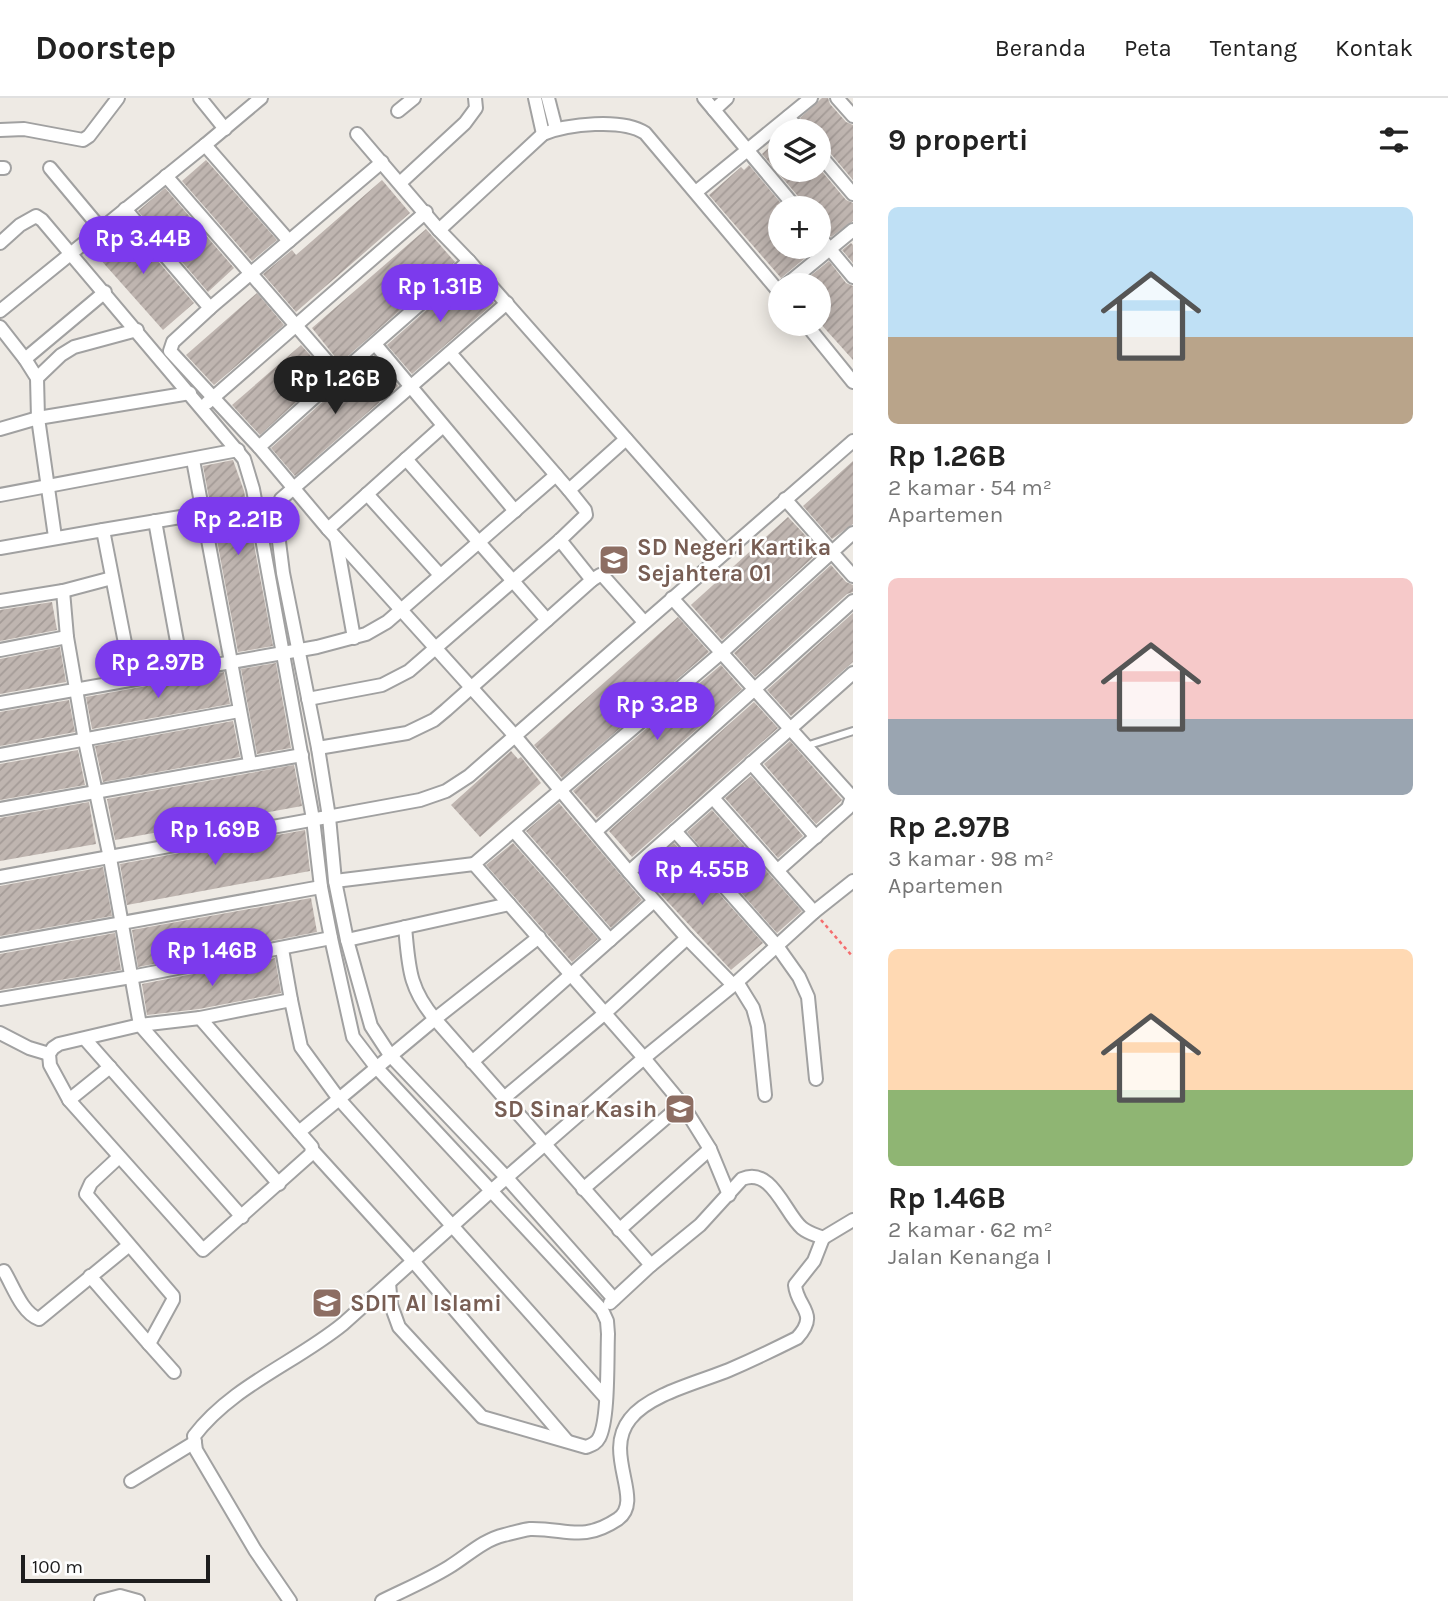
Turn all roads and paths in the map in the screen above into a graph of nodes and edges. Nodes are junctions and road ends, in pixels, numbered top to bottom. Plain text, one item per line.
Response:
1 (118, 98) edge
2 (200, 98) edge
3 (261, 98) edge
4 (415, 98) edge
5 (475, 98) edge
6 (535, 98) edge
7 (548, 98) edge
8 (704, 98) edge
9 (727, 98) edge
10 (811, 98) edge
11 (837, 98) edge
12 (714, 110) junction
13 (398, 111) dead end
14 (853, 116) edge
15 (788, 117) joint
16 (225, 129) junction
17 (556, 129) junction
18 (0, 130) edge
19 (357, 134) dead end
20 (543, 134) junction
21 (205, 145) junction
22 (748, 151) junction
23 (382, 162) junction
24 (50, 168) dead end
25 (831, 168) edge
26 (166, 176) junction
27 (400, 183) junction
28 (696, 192) junction
29 (853, 194) edge
30 (786, 196) edge
31 (125, 209) junction
32 (426, 212) junction
33 (101, 229) junction
34 (439, 230) junction
35 (853, 230) edge
36 (289, 241) junction
37 (0, 243) edge
38 (831, 249) edge
39 (831, 251) edge
40 (72, 254) junction
41 (819, 259) edge
42 (469, 261) junction
43 (802, 273) edge
44 (250, 274) junction
45 (768, 274) edge
46 (853, 277) edge
47 (105, 292) junction
48 (506, 303) junction
49 (210, 308) junction
50 (0, 311) edge
51 (296, 326) junction
52 (0, 327) edge
53 (137, 330) junction
54 (816, 336) edge
55 (375, 344) junction
56 (450, 353) junction
57 (25, 359) junction
58 (340, 375) junction
59 (37, 379) junction
60 (853, 382) edge
61 (409, 386) junction
62 (190, 393) junction
63 (207, 403) junction
64 (38, 418) junction
65 (443, 426) junction
66 (0, 429) edge
67 (626, 439) junction
68 (853, 440) edge
69 (259, 447) junction
70 (238, 450) junction
71 (406, 458) junction
72 (193, 460) junction
73 (556, 475) junction
74 (49, 486) junction
75 (293, 488) junction
76 (569, 490) junction
77 (367, 494) junction
78 (0, 495) edge
79 (785, 499) junction
80 (514, 511) junction
81 (204, 513) junction
82 (155, 521) junction
83 (103, 530) junction
84 (332, 532) junction
85 (853, 533) edge
86 (55, 537) junction
87 (561, 540) junction
88 (478, 542) junction
89 (0, 548) edge
90 (725, 551) junction
91 (832, 552) junction
92 (440, 575) junction
93 (853, 576) edge
94 (112, 578) junction
95 (592, 580) junction
96 (514, 581) junction
97 (63, 591) junction
98 (672, 598) junction
99 (0, 601) edge
100 (853, 601) edge
101 (400, 609) junction
102 (547, 620) junction
103 (644, 622) junction
104 (67, 637) junction
105 (354, 638) junction
106 (435, 648) junction
107 (0, 650) edge
108 (299, 650) junction
109 (284, 652) junction
110 (721, 653) junction
111 (230, 662) junction
112 (182, 669) junction
113 (853, 673) edge
114 (132, 679) junction
115 (470, 688) junction
116 (76, 689) junction
117 (754, 689) junction
118 (308, 699) junction
119 (0, 703) edge
120 (239, 711) junction
121 (789, 728) junction
122 (853, 731) edge
123 (514, 736) junction
124 (85, 741) junction
125 (806, 746) junction
126 (317, 748) junction
127 (0, 755) edge
128 (302, 755) junction
129 (250, 763) junction
130 (751, 763) junction
131 (560, 791) junction
132 (95, 792) junction
133 (852, 796) edge
134 (713, 798) junction
135 (0, 809) edge
136 (328, 817) junction
137 (313, 819) junction
138 (514, 831) junction
139 (596, 831) junction
140 (676, 831) junction
141 (816, 837) junction
142 (110, 858) junction
143 (474, 864) junction
144 (778, 870) junction
145 (629, 872) junction
146 (0, 877) edge
147 (335, 881) junction
148 (853, 881) edge
149 (321, 887) junction
150 (654, 901) junction
151 (509, 904) junction
152 (814, 912) junction
153 (122, 922) junction
154 (405, 927) junction
155 (539, 937) junction
156 (331, 938) junction
157 (687, 938) junction
158 (347, 940) junction
159 (610, 940) junction
160 (0, 945) edge
161 (777, 946) junction
162 (282, 949) junction
163 (853, 957) edge
164 (572, 975) junction
165 (131, 977) junction
166 (735, 984) junction
167 (0, 999) edge
168 (290, 1000) junction
169 (604, 1014) junction
170 (200, 1018) junction
171 (435, 1018) junction
172 (140, 1025) junction
173 (0, 1033) edge
174 (85, 1039) junction
175 (49, 1054) junction
176 (390, 1055) junction
177 (644, 1058) junction
178 (472, 1062) junction
179 (110, 1067) junction
180 (376, 1067) junction
181 (816, 1079) dead end
182 (765, 1096) dead end
183 (504, 1098) junction
184 (339, 1099) junction
185 (69, 1100) junction
186 (682, 1104) junction
187 (299, 1132) junction
188 (544, 1144) junction
189 (710, 1149) junction
190 (313, 1151) junction
191 (119, 1157) junction
192 (507, 1178) junction
193 (279, 1184) junction
194 (583, 1189) junction
195 (491, 1191) junction
196 (729, 1195) junction
197 (242, 1217) junction
198 (853, 1220) edge
199 (453, 1227) junction
200 (619, 1230) junction
201 (823, 1238) junction
202 (128, 1245) junction
203 (414, 1261) junction
204 (651, 1265) junction
205 (4, 1270) dead end
206 (90, 1276) junction
207 (389, 1283) junction
208 (614, 1299) junction
209 (602, 1310) junction
210 (149, 1343) junction
211 (174, 1372) dead end
212 (605, 1397) junction
213 (195, 1442) junction
214 (567, 1442) junction
215 (131, 1481) dead end
216 (101, 1601) edge
217 (138, 1601) edge
218 (290, 1601) edge
219 (382, 1601) edge

1 - 18 street
2 - 16 street
3 - 16 street
4 - 13 street
5 - 27 street
6 - 20 street
7 - 17 street
8 - 12 street
9 - 12 street
10 - 15 street
11 - 14 street
12 - 22 street
15 - 22 street
16 - 21 street
17 - 20 street
17 - 28 street
19 - 23 street
20 - 34 street
21 - 26 street
21 - 36 street
22 - 28 street
22 - 30 street
23 - 27 street
23 - 36 street
24 - 33 street
25 - 29 street
26 - 31 street
26 - 44 street
27 - 32 street
28 - 45 street
31 - 33 street
31 - 49 street
32 - 34 street
32 - 51 street
33 - 40 street
34 - 42 street
35 - 38 street
36 - 44 street
37 - 40 street
39 - 46 street
40 - 47 street
40 - 50 street
41 - 43 street
42 - 48 street
42 - 55 street
44 - 49 street
44 - 51 street
47 - 53 street
47 - 57 street
48 - 56 street
48 - 67 street
49 - 63 street
51 - 58 street
51 - 63 street
52 - 57 street
53 - 59 street
53 - 62 street
54 - 60 street
55 - 58 street
55 - 61 street
56 - 61 street
56 - 73 street
57 - 59 street
58 - 69 street
59 - 64 street
61 - 65 street
61 - 75 street
62 - 63 street
62 - 64 street
63 - 69 street
63 - 70 street
64 - 66 street
64 - 74 street
65 - 71 street
65 - 80 street
67 - 76 street
67 - 90 street
68 - 79 street
69 - 75 street
70 - 72 street
70 - 109 street
71 - 77 street
71 - 88 street
72 - 74 street
72 - 81 street
73 - 76 street
73 - 80 street
74 - 78 street
74 - 86 street
75 - 84 street
75 - 108 street
76 - 87 street
77 - 84 street
77 - 92 street
79 - 90 street
79 - 91 street
80 - 88 street
81 - 82 street
81 - 111 street
82 - 83 street
82 - 112 street
83 - 86 street
83 - 94 street
84 - 101 street
84 - 105 street
85 - 91 street
86 - 89 street
87 - 95 street
87 - 96 street
88 - 92 street
88 - 96 street
90 - 98 street
91 - 93 street
91 - 110 street
92 - 101 street
94 - 97 street
94 - 114 street
95 - 102 street
95 - 103 street
96 - 102 street
96 - 106 street
97 - 99 street
97 - 104 street
98 - 103 street
98 - 110 street
100 - 117 street
101 - 105 street
101 - 106 street
102 - 115 street
103 - 123 street
104 - 107 street
104 - 116 street
105 - 108 street
106 - 115 street
106 - 118 street
108 - 109 street
108 - 118 street
109 - 111 street
109 - 128 street
110 - 117 street
110 - 131 street
111 - 112 street
111 - 120 street
112 - 114 street
113 - 121 street
114 - 116 street
115 - 123 street
115 - 126 street
116 - 119 street
116 - 124 street
117 - 121 street
117 - 139 street
118 - 126 street
120 - 124 street
120 - 129 street
121 - 125 street
121 - 130 street
122 - 125 lane
123 - 131 street
123 - 136 street
124 - 127 street
124 - 132 street
125 - 133 street
126 - 136 street
128 - 129 street
128 - 137 street
129 - 132 street
130 - 134 street
130 - 141 street
131 - 138 street
131 - 139 street
132 - 135 street
132 - 142 street
133 - 141 street
134 - 140 street
134 - 144 street
136 - 137 street
136 - 147 street
137 - 142 street
137 - 149 street
138 - 143 street
138 - 159 street
139 - 145 street
140 - 145 street
140 - 161 street
141 - 144 street
142 - 146 street
142 - 153 street
143 - 147 street
143 - 151 street
144 - 152 street
145 - 150 street
147 - 158 street
148 - 152 street
149 - 153 street
149 - 156 street
150 - 157 street
150 - 159 street
151 - 154 street
151 - 155 street
152 - 161 street
152 - 163 path
153 - 160 street
153 - 165 street
154 - 158 street
154 - 171 street
155 - 164 street
155 - 171 street
156 - 162 street
156 - 180 street
157 - 166 street
157 - 169 street
158 - 176 street
159 - 164 street
161 - 166 street
161 - 181 street
162 - 165 street
162 - 168 street
164 - 169 street
164 - 178 street
165 - 167 street
165 - 172 street
166 - 177 street
166 - 182 street
168 - 170 street
168 - 184 street
169 - 177 street
169 - 183 street
170 - 172 street
170 - 187 street
171 - 176 street
171 - 178 street
172 - 174 street
172 - 193 street
173 - 175 street
174 - 175 street
174 - 179 street
175 - 185 street
176 - 180 street
176 - 192 street
177 - 186 street
177 - 188 street
178 - 183 street
179 - 185 street
179 - 197 street
180 - 184 street
180 - 195 street
183 - 188 street
184 - 187 street
184 - 199 street
185 - 191 street
186 - 189 street
186 - 194 street
187 - 190 street
188 - 192 street
188 - 194 street
189 - 196 street
189 - 200 street
190 - 193 street
190 - 203 street
191 - 197 street
191 - 202 street
192 - 195 street
192 - 208 street
193 - 197 street
194 - 200 street
195 - 199 street
195 - 209 street
196 - 201 street
196 - 204 street
198 - 201 street
199 - 203 street
199 - 212 street
200 - 204 street
201 - 219 street
202 - 206 street
202 - 210 street
203 - 207 street
203 - 214 street
204 - 208 street
205 - 206 street
206 - 210 street
207 - 213 street
207 - 214 street
208 - 209 street
209 - 212 street
210 - 211 street
212 - 214 street
213 - 215 street
213 - 218 street
216 - 217 street

